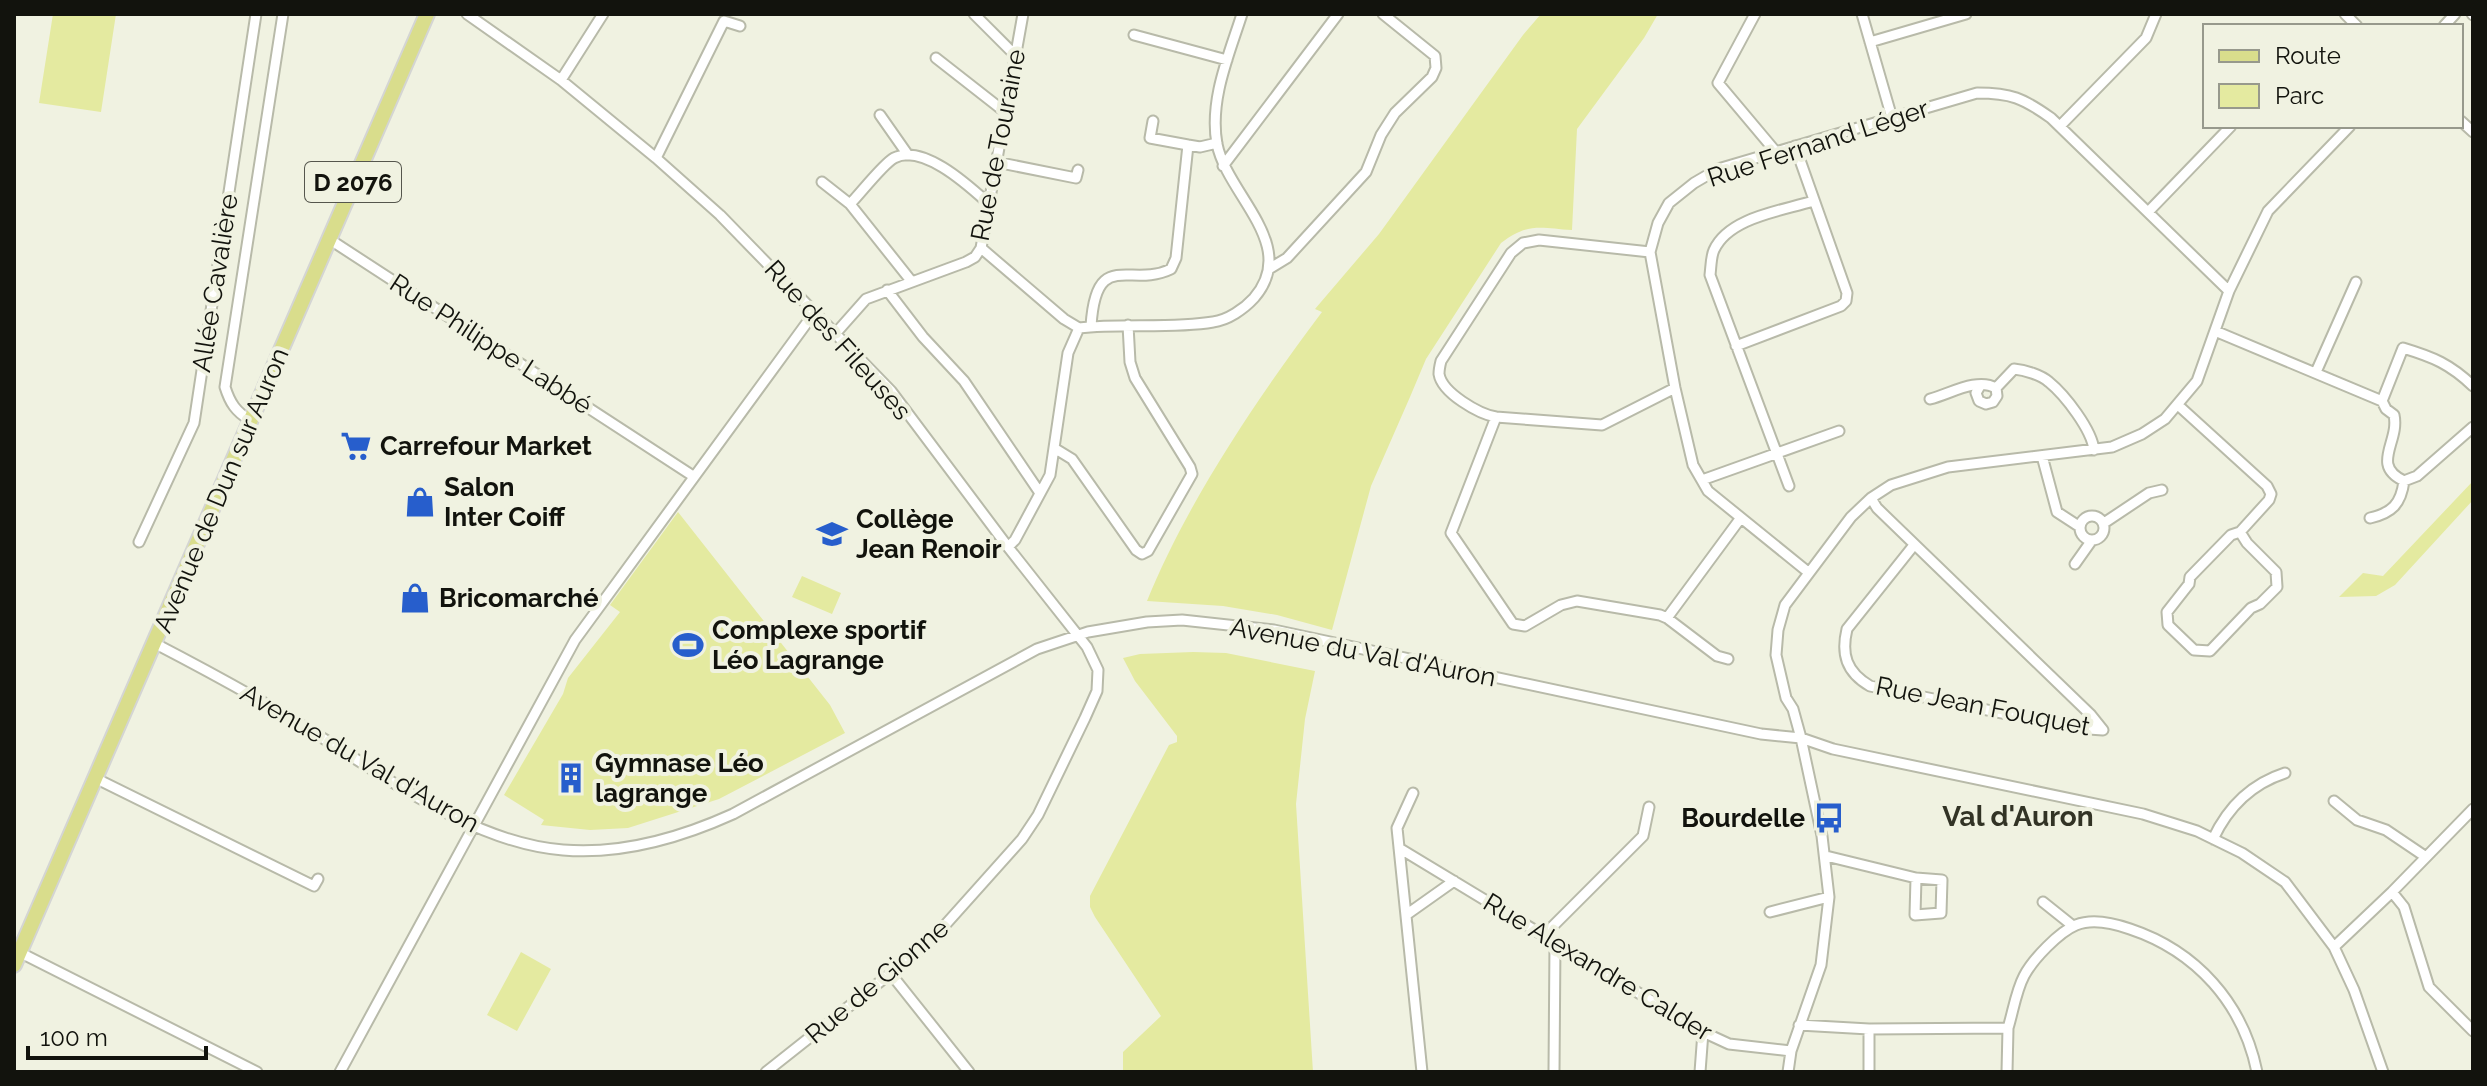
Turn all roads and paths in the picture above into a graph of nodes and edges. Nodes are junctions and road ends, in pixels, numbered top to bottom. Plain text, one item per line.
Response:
1 (256, 14) edge
2 (283, 14) edge
3 (427, 14) edge
4 (467, 14) edge
5 (603, 14) edge
6 (974, 14) edge
7 (1023, 14) edge
8 (1242, 14) edge
9 (1338, 14) edge
10 (1383, 14) edge
11 (1755, 14) edge
12 (1862, 14) edge
13 (1966, 14) edge
14 (2156, 14) edge
15 (740, 26) dead end
16 (1134, 35) dead end
17 (1870, 42) junction
18 (1015, 55) junction
19 (936, 58) dead end
20 (1227, 60) junction
21 (561, 80) junction
22 (1005, 112) junction
23 (880, 115) dead end
24 (1892, 118) junction
25 (1153, 121) dead end
26 (2060, 126) junction
27 (2229, 128) edge
28 (2348, 128) edge
29 (1217, 143) junction
30 (1188, 145) junction
31 (1795, 146) junction
32 (1776, 152) junction
33 (908, 155) junction
34 (656, 158) junction
35 (996, 162) junction
36 (1223, 166) junction
37 (1078, 170) dead end
38 (822, 182) dead end
39 (1813, 201) junction
40 (988, 203) junction
41 (850, 204) junction
42 (2148, 212) junction
43 (329, 239) junction
44 (981, 248) junction
45 (1650, 252) junction
46 (1269, 269) junction
47 (912, 282) junction
48 (2356, 282) dead end
49 (887, 290) junction
50 (2229, 291) junction
51 (814, 313) junction
52 (1128, 325) junction
53 (1091, 326) junction
54 (1079, 328) junction
55 (2215, 331) junction
56 (835, 334) junction
57 (1736, 346) junction
58 (2316, 372) junction
59 (1980, 386) junction
60 (2473, 386) edge
61 (1675, 388) junction
62 (1996, 388) junction
63 (1930, 399) dead end
64 (2382, 401) junction
65 (2179, 406) junction
66 (1496, 417) junction
67 (250, 420) junction
68 (2473, 427) edge
69 (1839, 431) dead end
70 (1054, 448) junction
71 (2094, 450) junction
72 (1777, 454) junction
73 (2042, 456) junction
74 (693, 476) junction
75 (1702, 480) junction
76 (2404, 481) junction
77 (1789, 486) dead end
78 (2162, 490) dead end
79 (1040, 493) junction
80 (1871, 498) junction
81 (2370, 518) dead end
82 (1740, 519) junction
83 (2104, 523) junction
84 (2080, 527) junction
85 (2240, 532) junction
86 (2092, 540) junction
87 (139, 542) dead end
88 (1914, 545) junction
89 (1008, 547) junction
90 (2075, 564) dead end
91 (1808, 572) junction
92 (1667, 618) junction
93 (1078, 635) junction
94 (154, 643) junction
95 (1728, 659) dead end
96 (1801, 738) junction
97 (2285, 773) dead end
98 (95, 778) junction
99 (1413, 793) dead end
100 (2334, 801) dead end
101 (1649, 807) dead end
102 (2473, 809) edge
103 (473, 824) junction
104 (2213, 839) junction
105 (1399, 848) junction
106 (1826, 856) junction
107 (2426, 857) junction
108 (1916, 878) junction
109 (318, 879) dead end
110 (1454, 881) junction
111 (2392, 892) junction
112 (1829, 897) junction
113 (2043, 902) dead end
114 (1770, 912) dead end
115 (1406, 915) junction
116 (2073, 926) junction
117 (1544, 935) junction
118 (1555, 942) junction
119 (2334, 947) junction
120 (17, 959) edge
121 (891, 974) junction
122 (1799, 1025) junction
123 (2008, 1028) junction
124 (1869, 1029) junction
125 (2473, 1031) edge
126 (1703, 1032) junction
127 (1791, 1051) junction
128 (257, 1072) edge
129 (340, 1072) edge
130 (766, 1072) edge
131 (969, 1072) edge
132 (1422, 1072) edge
133 (1554, 1072) edge
134 (1700, 1072) edge
135 (1788, 1072) edge
136 (1869, 1072) edge
137 (2007, 1072) edge
138 (2257, 1072) edge
139 (2383, 1072) edge

1 - 87 street, Allée Cavalière
2 - 67 street
3 - 43 main road, Avenue de Dun sur Auron / D 2076
4 - 21 street, Rue des Fileuses
5 - 21 street
6 - 18 street
7 - 18 street, Rue de Touraine
8 - 20 street
9 - 36 street
10 - 46 street
11 - 32 street
12 - 17 street
13 - 17 street
14 - 26 street
15 - 34 street
16 - 20 street
17 - 24 street
18 - 22 street, Rue de Touraine
19 - 22 street
20 - 29 street
21 - 34 street, Rue des Fileuses
22 - 35 street, Rue de Touraine
23 - 33 street
24 - 26 street, Rue Fernand Léger
24 - 31 street, Rue Fernand Léger
25 - 30 street
26 - 42 street, Rue Fernand Léger
27 - 42 street
28 - 50 street
29 - 30 street
29 - 36 street
30 - 53 street
31 - 32 street, Rue Fernand Léger
31 - 39 street
32 - 45 street, Rue Fernand Léger
33 - 40 street
33 - 41 street
34 - 51 street, Rue des Fileuses
35 - 37 street
35 - 40 street, Rue de Touraine
36 - 46 street
38 - 41 street
39 - 57 street
39 - 57 street
40 - 44 street, Rue de Touraine
41 - 47 street
42 - 50 street, Rue Fernand Léger
43 - 67 main road, Avenue de Dun sur Auron / D 2076
43 - 74 street, Rue Philippe Labbé
44 - 47 street, Rue de Touraine
44 - 54 street
45 - 61 street, Rue Fernand Léger
45 - 66 street
46 - 52 street
47 - 49 street, Rue de Touraine
48 - 58 street
49 - 56 street, Rue de Touraine
49 - 79 street
50 - 55 street
51 - 56 street, Rue des Fileuses
51 - 74 street
52 - 53 street
52 - 70 street
53 - 54 street
54 - 70 street
55 - 58 street
55 - 65 street
56 - 89 street, Rue des Fileuses
57 - 72 street
58 - 64 street
59 - 62 street
59 - 62 street
59 - 63 street
60 - 64 street
61 - 66 street
61 - 75 street, Rue Fernand Léger
62 - 71 street
64 - 76 street
65 - 71 street
65 - 85 street
66 - 92 street
67 - 94 main road, Avenue de Dun sur Auron / D 2076
68 - 76 street
69 - 72 street
70 - 79 street
71 - 73 street
72 - 75 street
72 - 77 street
73 - 80 street
73 - 84 street
74 - 103 street
75 - 82 street, Rue Fernand Léger
76 - 81 street
78 - 83 street
79 - 89 street
80 - 88 street, Rue Jean Fouquet
80 - 91 street
82 - 91 street, Rue Fernand Léger
82 - 92 street
83 - 84 street
83 - 86 street
84 - 86 street
85 - 85 street
86 - 90 street
88 - 88 street, Rue Jean Fouquet
89 - 93 street, Rue des Fileuses
91 - 96 street
92 - 95 street
93 - 96 street, Avenue du Val d'Auron
93 - 103 street, Avenue du Val d'Auron
93 - 121 street, Rue de Gionne
94 - 98 main road, Avenue de Dun sur Auron / D 2076
94 - 103 street, Avenue du Val d'Auron
96 - 104 street, Avenue du Val d'Auron
96 - 106 street
97 - 104 street
98 - 109 street
98 - 120 main road, Avenue de Dun sur Auron / D 2076
99 - 105 street
100 - 107 street
101 - 117 street
102 - 107 street
103 - 129 street
104 - 119 street, Avenue du Val d'Auron
105 - 110 street, Rue Alexandre Calder
105 - 115 street
106 - 108 street
106 - 112 street
107 - 111 street
108 - 108 street
110 - 115 street, Rue Alexandre Calder
110 - 117 street, Rue Alexandre Calder
111 - 119 street
111 - 125 street
112 - 114 street
112 - 122 street
113 - 116 street
115 - 132 street
116 - 123 street
116 - 138 street
117 - 118 street, Rue Alexandre Calder
118 - 126 street, Rue Alexandre Calder
118 - 133 street
119 - 139 street, Avenue du Val d'Auron
120 - 128 street
121 - 130 street, Rue de Gionne
121 - 131 street
122 - 124 street
122 - 127 street
123 - 124 street
123 - 137 street
124 - 136 street
126 - 127 street, Rue Alexandre Calder
126 - 134 street
127 - 135 street

